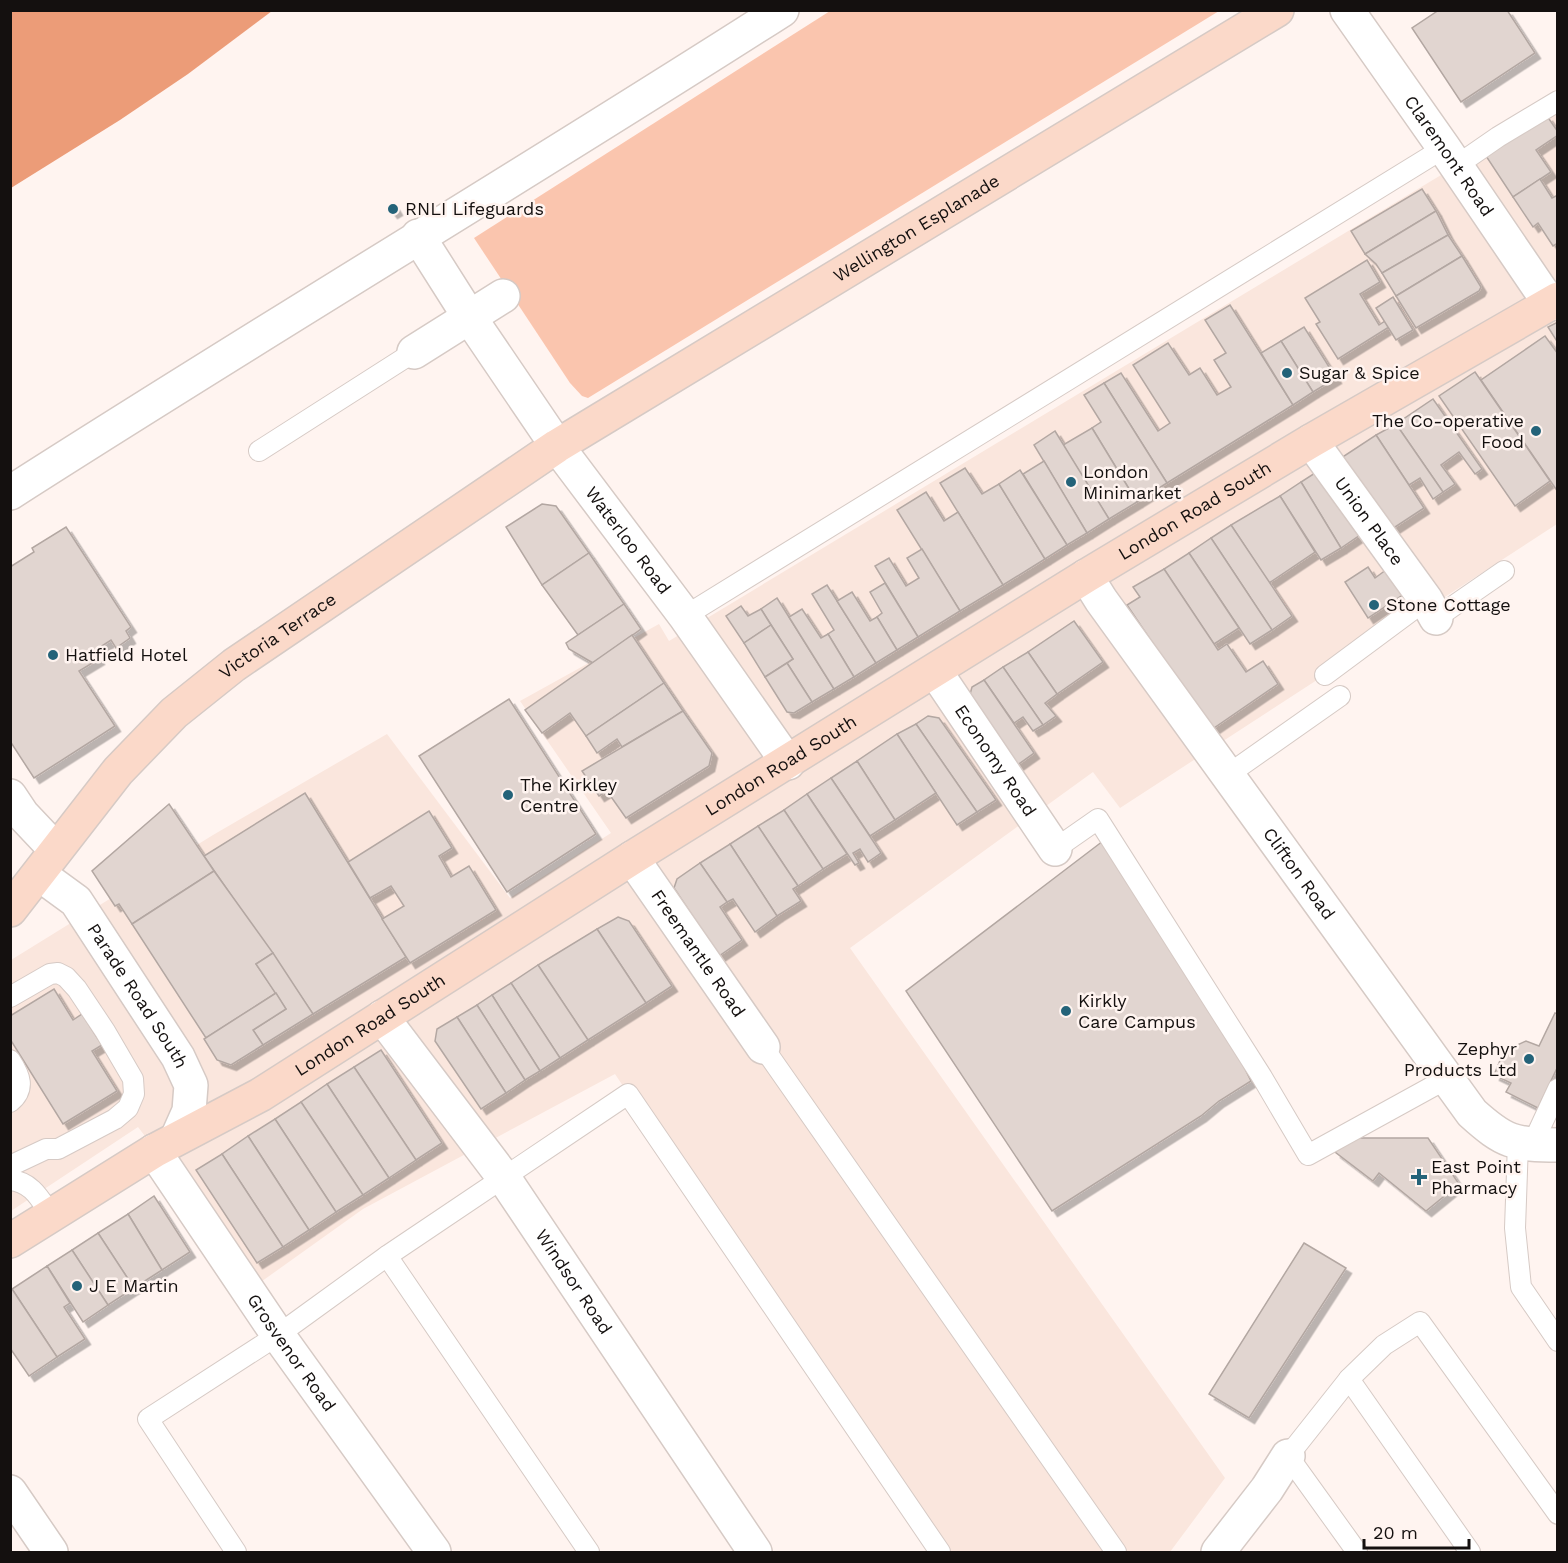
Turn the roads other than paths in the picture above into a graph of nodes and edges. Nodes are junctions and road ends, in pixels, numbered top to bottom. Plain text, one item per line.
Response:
1 (782, 10) edge
2 (1277, 10) edge
3 (1347, 10) edge
4 (1557, 101) edge
5 (1450, 157) junction
6 (418, 236) junction
7 (503, 296) dead end
8 (1554, 302) edge
9 (470, 318) junction
10 (414, 352) joint
11 (1311, 441) junction
12 (557, 446) junction
13 (259, 451) dead end
14 (10, 493) edge
15 (1504, 571) dead end
16 (1086, 576) junction
17 (1431, 609) junction
18 (685, 616) junction
19 (935, 671) junction
20 (1325, 675) dead end
21 (1340, 696) dead end
22 (788, 763) junction
23 (1229, 774) junction
24 (10, 796) edge
25 (1055, 849) joint
26 (632, 858) junction
27 (47, 862) junction
28 (10, 910) edge
29 (10, 997) edge
30 (382, 1017) junction
31 (763, 1047) joint
32 (10, 1060) edge
33 (1448, 1078) junction
34 (1557, 1089) edge
35 (10, 1102) edge
36 (1536, 1144) edge
37 (165, 1145) junction
38 (10, 1167) edge
39 (504, 1178) junction
40 (10, 1180) edge
41 (51, 1215) junction
42 (10, 1241) edge
43 (387, 1256) junction
44 (278, 1335) junction
45 (1557, 1341) edge
46 (1348, 1379) junction
47 (1288, 1456) junction
48 (10, 1492) edge
49 (1557, 1514) edge
50 (51, 1552) edge
51 (236, 1552) edge
52 (434, 1552) edge
53 (589, 1552) edge
54 (755, 1552) edge
55 (940, 1552) edge
56 (1116, 1552) edge
57 (1218, 1552) edge
58 (1357, 1552) edge
59 (1470, 1552) edge

1 - 6 street
2 - 12 main road, Wellington Esplanade
3 - 5 street, Claremont Road
4 - 5 lane
5 - 8 street, Claremont Road
5 - 18 lane
6 - 9 street, Waterloo Road
6 - 14 street
7 - 9 street
8 - 11 main road, London Road South
9 - 10 street
9 - 12 street, Waterloo Road
10 - 13 lane
11 - 16 main road, London Road South
11 - 17 street, Union Place
12 - 18 street, Waterloo Road
12 - 27 main road, Victoria Terrace
15 - 17 lane
16 - 19 main road, London Road South
16 - 23 street, Clifton Road
17 - 20 lane
18 - 22 street, Waterloo Road
19 - 22 main road, London Road South
19 - 25 street, Economy Road
21 - 23 lane
22 - 26 main road, London Road South
23 - 33 street, Clifton Road
24 - 27 street, Parade Road South
25 - 33 lane
26 - 30 main road, London Road South
26 - 31 street, Freemantle Road
27 - 28 main road, Victoria Terrace
27 - 37 street, Parade Road South
29 - 38 lane
30 - 37 main road, London Road South
30 - 39 street, Windsor Road
31 - 56 lane
32 - 35 lane
33 - 36 street, Clifton Road
34 - 36 lane
36 - 45 lane
37 - 41 main road, London Road South
37 - 44 street, Grosvenor Road
39 - 43 lane
39 - 54 street, Windsor Road
39 - 55 lane
40 - 41 lane
41 - 42 main road, London Road South
43 - 44 lane
43 - 53 lane
44 - 51 lane
44 - 52 street, Grosvenor Road
46 - 47 lane
46 - 49 lane
46 - 59 lane
47 - 57 street
47 - 58 lane
48 - 50 street

